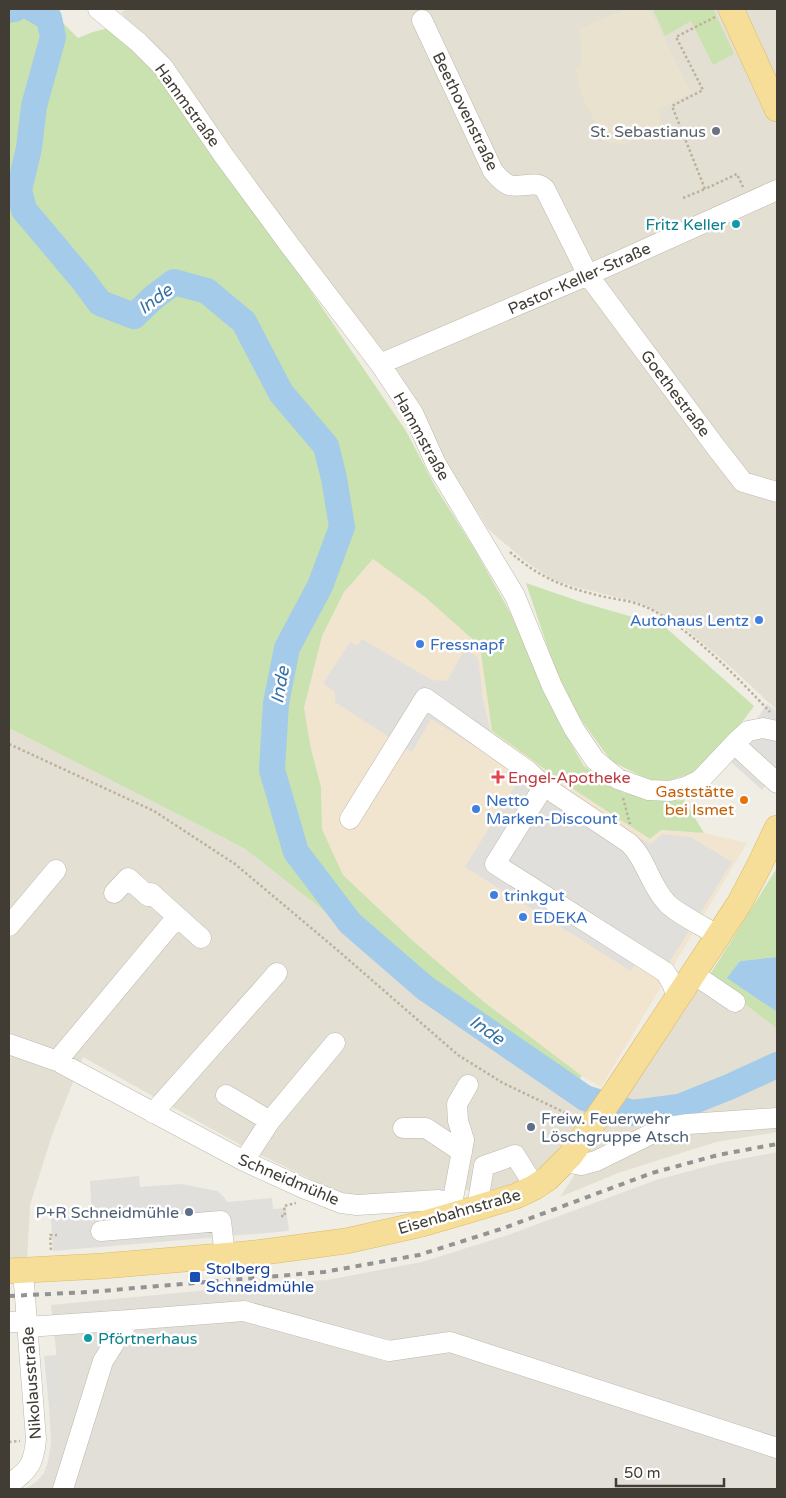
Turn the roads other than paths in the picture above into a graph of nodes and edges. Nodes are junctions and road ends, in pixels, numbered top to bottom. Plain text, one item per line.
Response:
1 (98, 9) edge
2 (731, 9) edge
3 (422, 20) dead end
4 (777, 110) edge
5 (777, 190) edge
6 (588, 275) junction
7 (380, 364) junction
8 (777, 492) edge
9 (777, 731) edge
10 (737, 741) junction
11 (777, 783) edge
12 (544, 786) junction
13 (350, 818) dead end
14 (777, 828) edge
15 (56, 870) dead end
16 (114, 893) dead end
17 (177, 917) junction
18 (9, 926) edge
19 (718, 936) junction
20 (201, 938) dead end
21 (277, 973) dead end
22 (692, 973) junction
23 (676, 998) junction
24 (735, 1002) dead end
25 (335, 1043) dead end
26 (9, 1044) edge
27 (57, 1061) junction
28 (468, 1085) dead end
29 (226, 1095) dead end
30 (153, 1113) junction
31 (777, 1118) edge
32 (270, 1121) junction
33 (403, 1128) dead end
34 (462, 1152) junction
35 (244, 1161) junction
36 (565, 1162) junction
37 (535, 1187) junction
38 (463, 1208) junction
39 (101, 1232) dead end
40 (225, 1256) junction
41 (16, 1271) edge
42 (129, 1320) junction
43 (21, 1323) edge
44 (777, 1448) edge
45 (9, 1484) edge
46 (63, 1489) edge

1 - 7 street, Hammstraße
2 - 4 main road
3 - 6 street, Beethovenstraße
5 - 6 street, Pastor-Keller-Straße
6 - 7 street, Pastor-Keller-Straße
6 - 8 street, Goethestraße
7 - 10 street, Hammstraße
9 - 10 street, Hammstraße
10 - 11 street
12 - 13 street
12 - 19 street
12 - 23 street
14 - 19 main road, Eisenbahnstraße
15 - 18 street
16 - 17 street
17 - 20 street
17 - 27 street
19 - 22 main road, Eisenbahnstraße
21 - 30 street
22 - 23 main road, Eisenbahnstraße
22 - 24 street
23 - 36 main road, Eisenbahnstraße
25 - 32 street
26 - 27 street, Schneidmühle
27 - 30 street, Schneidmühle
28 - 34 street
29 - 32 street
30 - 35 street, Schneidmühle
31 - 36 street
32 - 35 street
33 - 34 street
34 - 38 street
35 - 38 street, Schneidmühle
36 - 37 main road, Eisenbahnstraße
37 - 38 main road, Eisenbahnstraße
37 - 38 street
38 - 40 main road, Eisenbahnstraße
39 - 40 street
40 - 41 main road, Eisenbahnstraße
41 - 43 street, Nikolausstraße
42 - 43 street
42 - 44 street
42 - 46 street
43 - 45 street, Nikolausstraße

